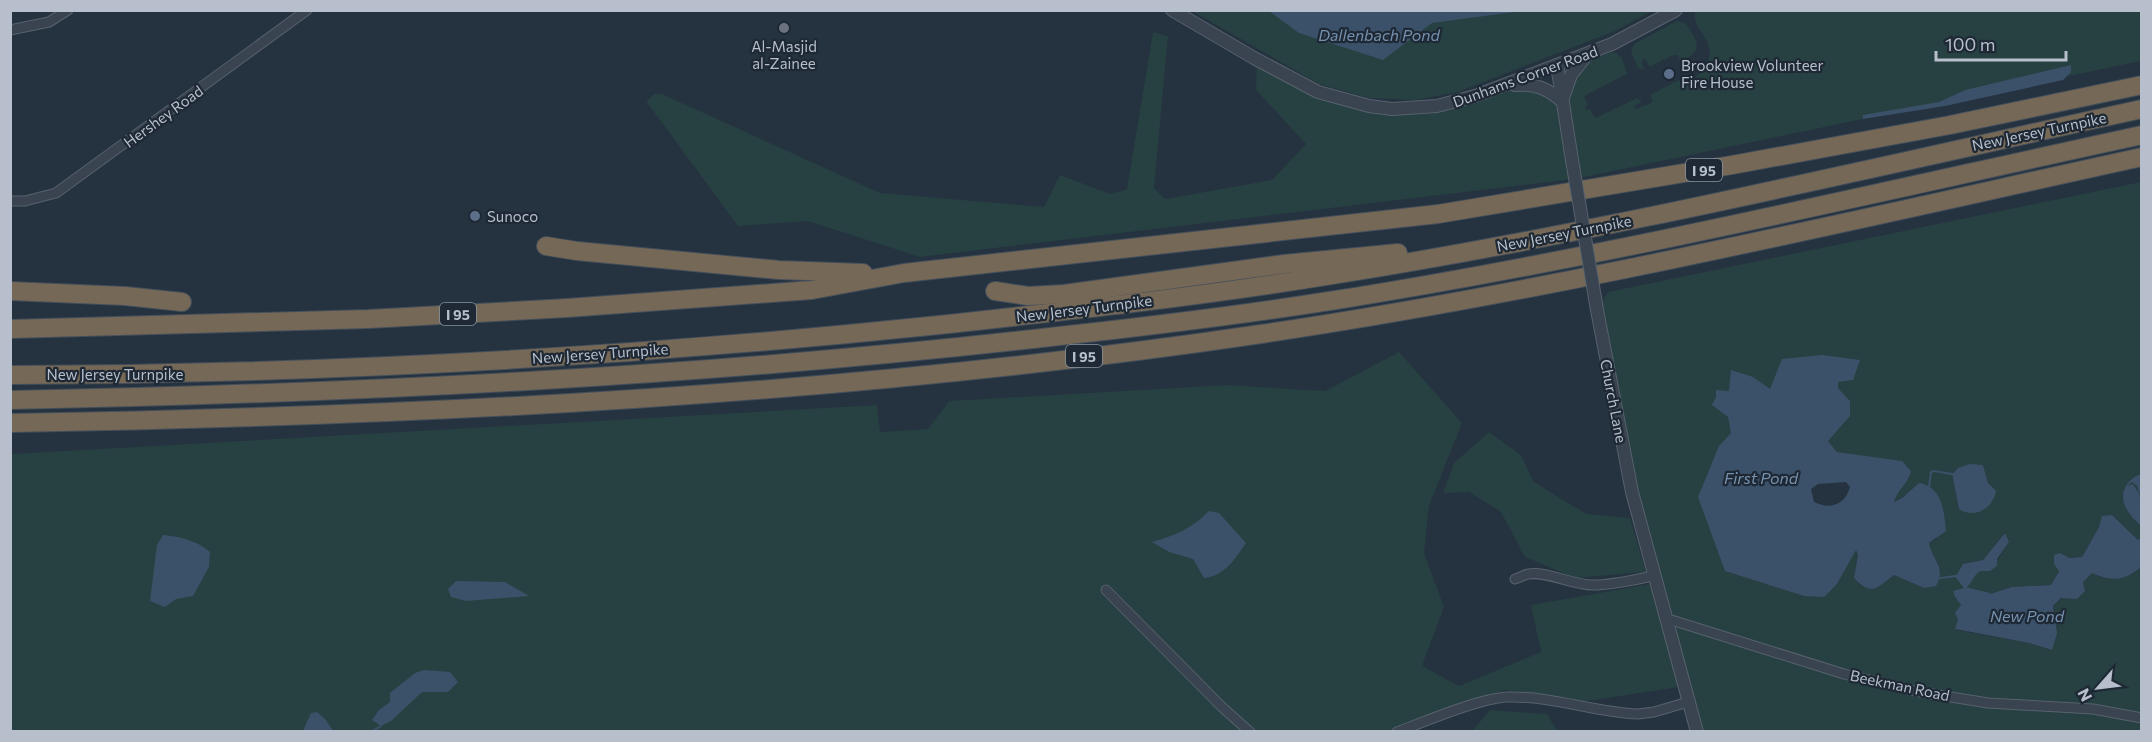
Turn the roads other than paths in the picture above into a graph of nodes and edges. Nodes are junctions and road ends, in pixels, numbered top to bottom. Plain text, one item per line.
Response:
1 (68, 10) edge
2 (307, 10) edge
3 (1172, 10) edge
4 (1676, 10) edge
5 (10, 30) edge
6 (1589, 53) junction
7 (1557, 65) junction
8 (2142, 85) edge
9 (1502, 86) junction
10 (1563, 102) junction
11 (2142, 109) edge
12 (2142, 135) edge
13 (2142, 157) edge
14 (10, 201) edge
15 (1535, 240) junction
16 (546, 246) dead end
17 (904, 273) junction
18 (10, 291) edge
19 (995, 291) dead end
20 (10, 304) edge
21 (10, 329) edge
22 (10, 375) edge
23 (10, 400) edge
24 (10, 423) edge
25 (1653, 576) junction
26 (1515, 579) dead end
27 (1106, 591) dead end
28 (1665, 618) junction
29 (1688, 702) junction
30 (2142, 718) edge
31 (1250, 732) edge
32 (1397, 732) edge
33 (1697, 732) edge

1 - 5 street
2 - 14 street, Hershey Road
3 - 9 street, Dunhams Corner Road
4 - 6 street, Dunhams Corner Road
6 - 7 street, Dunhams Corner Road
6 - 10 street
7 - 9 street, Dunhams Corner Road
7 - 10 street, Church Lane
8 - 17 highway, New Jersey Turnpike / I 95
9 - 10 street
10 - 25 street, Church Lane, bridge
11 - 15 highway, New Jersey Turnpike / I 95
12 - 23 highway, New Jersey Turnpike / I 95
13 - 24 highway, I 95
15 - 19 highway
15 - 22 highway, New Jersey Turnpike / I 95
16 - 17 highway
17 - 21 highway, New Jersey Turnpike / I 95
18 - 20 highway
25 - 26 street
25 - 28 street, Church Lane
27 - 31 street
28 - 29 street, Church Lane
28 - 30 street, Beekman Road
29 - 32 street
29 - 33 street, Church Lane

